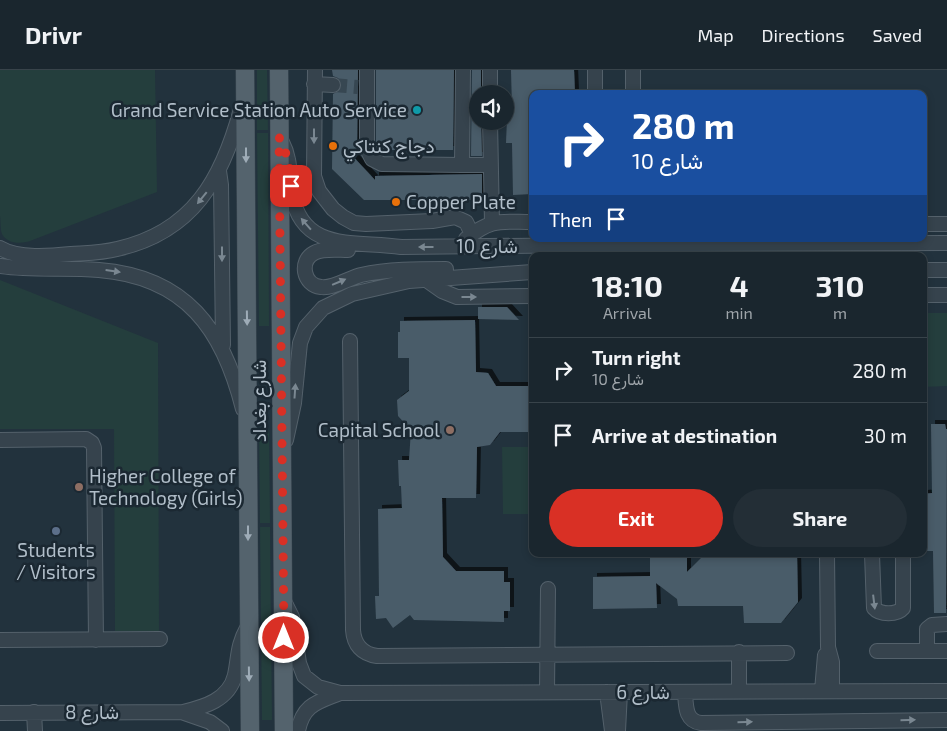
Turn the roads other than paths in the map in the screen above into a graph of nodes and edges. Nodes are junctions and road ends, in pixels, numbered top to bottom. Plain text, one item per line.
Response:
1 (246, 70) edge
2 (279, 70) edge
3 (367, 70) edge
4 (463, 70) edge
5 (490, 70) edge
6 (595, 70) edge
7 (633, 70) edge
8 (315, 77) edge
9 (333, 85) tunnel mouth
10 (490, 85) edge
11 (246, 89) junction
12 (595, 90) edge
13 (633, 90) edge
14 (490, 130) edge
15 (279, 137) junction
16 (462, 165) junction
17 (490, 166) junction
18 (219, 171) junction
19 (529, 222) edge
20 (492, 223) junction
21 (927, 224) edge
22 (947, 224) edge
23 (472, 234) junction
24 (575, 242) edge
25 (947, 243) edge
26 (401, 247) junction
27 (456, 247) junction
28 (0, 248) edge
29 (65, 262) junction
30 (0, 266) edge
31 (927, 270) edge
32 (947, 270) edge
33 (515, 272) junction
34 (529, 272) edge
35 (425, 279) junction
36 (927, 295) edge
37 (947, 295) edge
38 (529, 296) edge
39 (350, 341) dead end
40 (225, 354) junction
41 (248, 436) junction
42 (0, 440) edge
43 (281, 455) junction
44 (827, 557) edge
45 (872, 557) edge
46 (903, 557) edge
47 (548, 589) dead end
48 (284, 600) junction
49 (947, 624) edge
50 (248, 626) junction
51 (160, 639) dead end
52 (0, 640) edge
53 (96, 640) junction
54 (877, 651) dead end
55 (927, 651) junction
56 (947, 651) edge
57 (739, 652) junction
58 (788, 653) dead end
59 (547, 654) junction
60 (739, 691) junction
61 (827, 691) junction
62 (947, 691) edge
63 (547, 692) junction
64 (614, 692) junction
65 (684, 692) junction
66 (340, 694) junction
67 (34, 712) junction
68 (183, 712) junction
69 (0, 713) edge
70 (947, 720) edge
71 (800, 726) edge
72 (35, 731) edge
73 (222, 731) edge
74 (250, 731) edge
75 (284, 731) edge
76 (298, 731) edge
77 (612, 731) edge
78 (618, 731) edge

1 - 11 main road, شارع بغداد
2 - 15 main road, شارع بغداد
3 - 16 street
4 - 16 street
5 - 10 street
6 - 12 street
7 - 13 street
8 - 9 street
8 -> 23 street
11 - 18 street
11 -> 41 main road, شارع بغداد
14 - 17 street
26 -> 15 street, شارع 10
15 - 43 main road, شارع بغداد
16 - 17 street
17 - 20 street
18 -> 29 street
18 -> 40 street
19 - 20 street
20 - 23 street
21 - 22 street
23 - 27 street
24 - 25 street, شارع 10
24 - 27 street, شارع 10
27 -> 26 street, شارع 10
26 -> 33 street
28 - 29 street
29 - 30 street
29 -> 40 street
31 - 32 street
33 - 34 street, شارع 10
33 - 35 street, شارع 10
35 -> 38 street
43 -> 35 street, شارع 10
36 - 37 street
39 - 59 street
40 - 41 street
41 -> 50 main road, شارع بغداد
42 - 53 street
43 - 48 main road, شارع بغداد
44 - 61 street
45 -> 46 street
47 - 59 street
48 - 66 street, شارع 6
48 - 75 main road, شارع بغداد
49 - 55 street
50 - 68 street, شارع 8
50 -> 74 main road, شارع بغداد
51 - 53 street
52 - 53 street
54 - 55 street
55 - 56 street
57 - 58 street
57 - 59 street
57 - 60 street
59 - 63 street
60 - 61 street, شارع 6
60 - 65 street, شارع 6
61 - 62 street, شارع 6
63 - 64 street, شارع 6
63 - 66 street, شارع 6
64 - 65 street, شارع 6
64 - 77 street
64 - 78 street
65 -> 71 street
66 - 76 street, شارع 6
67 - 68 street, شارع 8
67 - 69 street, شارع 8
67 - 72 street
68 - 73 street, شارع 8
71 -> 70 street

